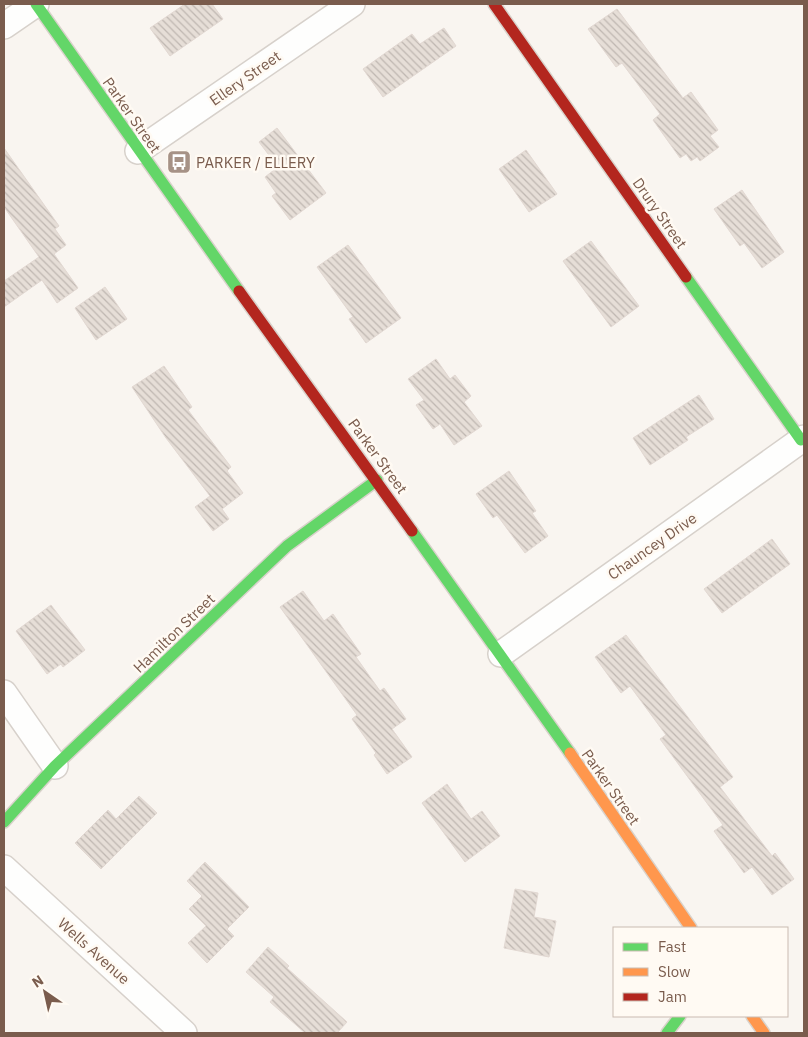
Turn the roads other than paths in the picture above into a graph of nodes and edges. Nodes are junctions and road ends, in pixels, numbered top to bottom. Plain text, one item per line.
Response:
1 (36, 4) edge
2 (352, 4) edge
3 (494, 4) edge
4 (4, 26) edge
5 (138, 151) junction
6 (803, 439) edge
7 (377, 480) junction
8 (501, 654) junction
9 (4, 693) edge
10 (55, 766) junction
11 (4, 822) edge
12 (4, 868) edge
13 (690, 927) edge
14 (679, 1017) edge
15 (753, 1017) edge
16 (184, 1033) edge
17 (667, 1033) edge
18 (764, 1033) edge

1 - 4 street
1 - 5 main road, Parker Street
2 - 5 street, Ellery Street
3 - 6 main road, Drury Street
5 - 7 main road, Parker Street
6 - 8 street, Chauncey Drive
7 - 8 main road, Parker Street
7 - 10 main road, Hamilton Street
8 - 13 main road, Parker Street
9 - 10 street
10 - 11 main road, Hamilton Street
12 - 16 street, Wells Avenue
14 - 17 main road
15 - 18 main road

